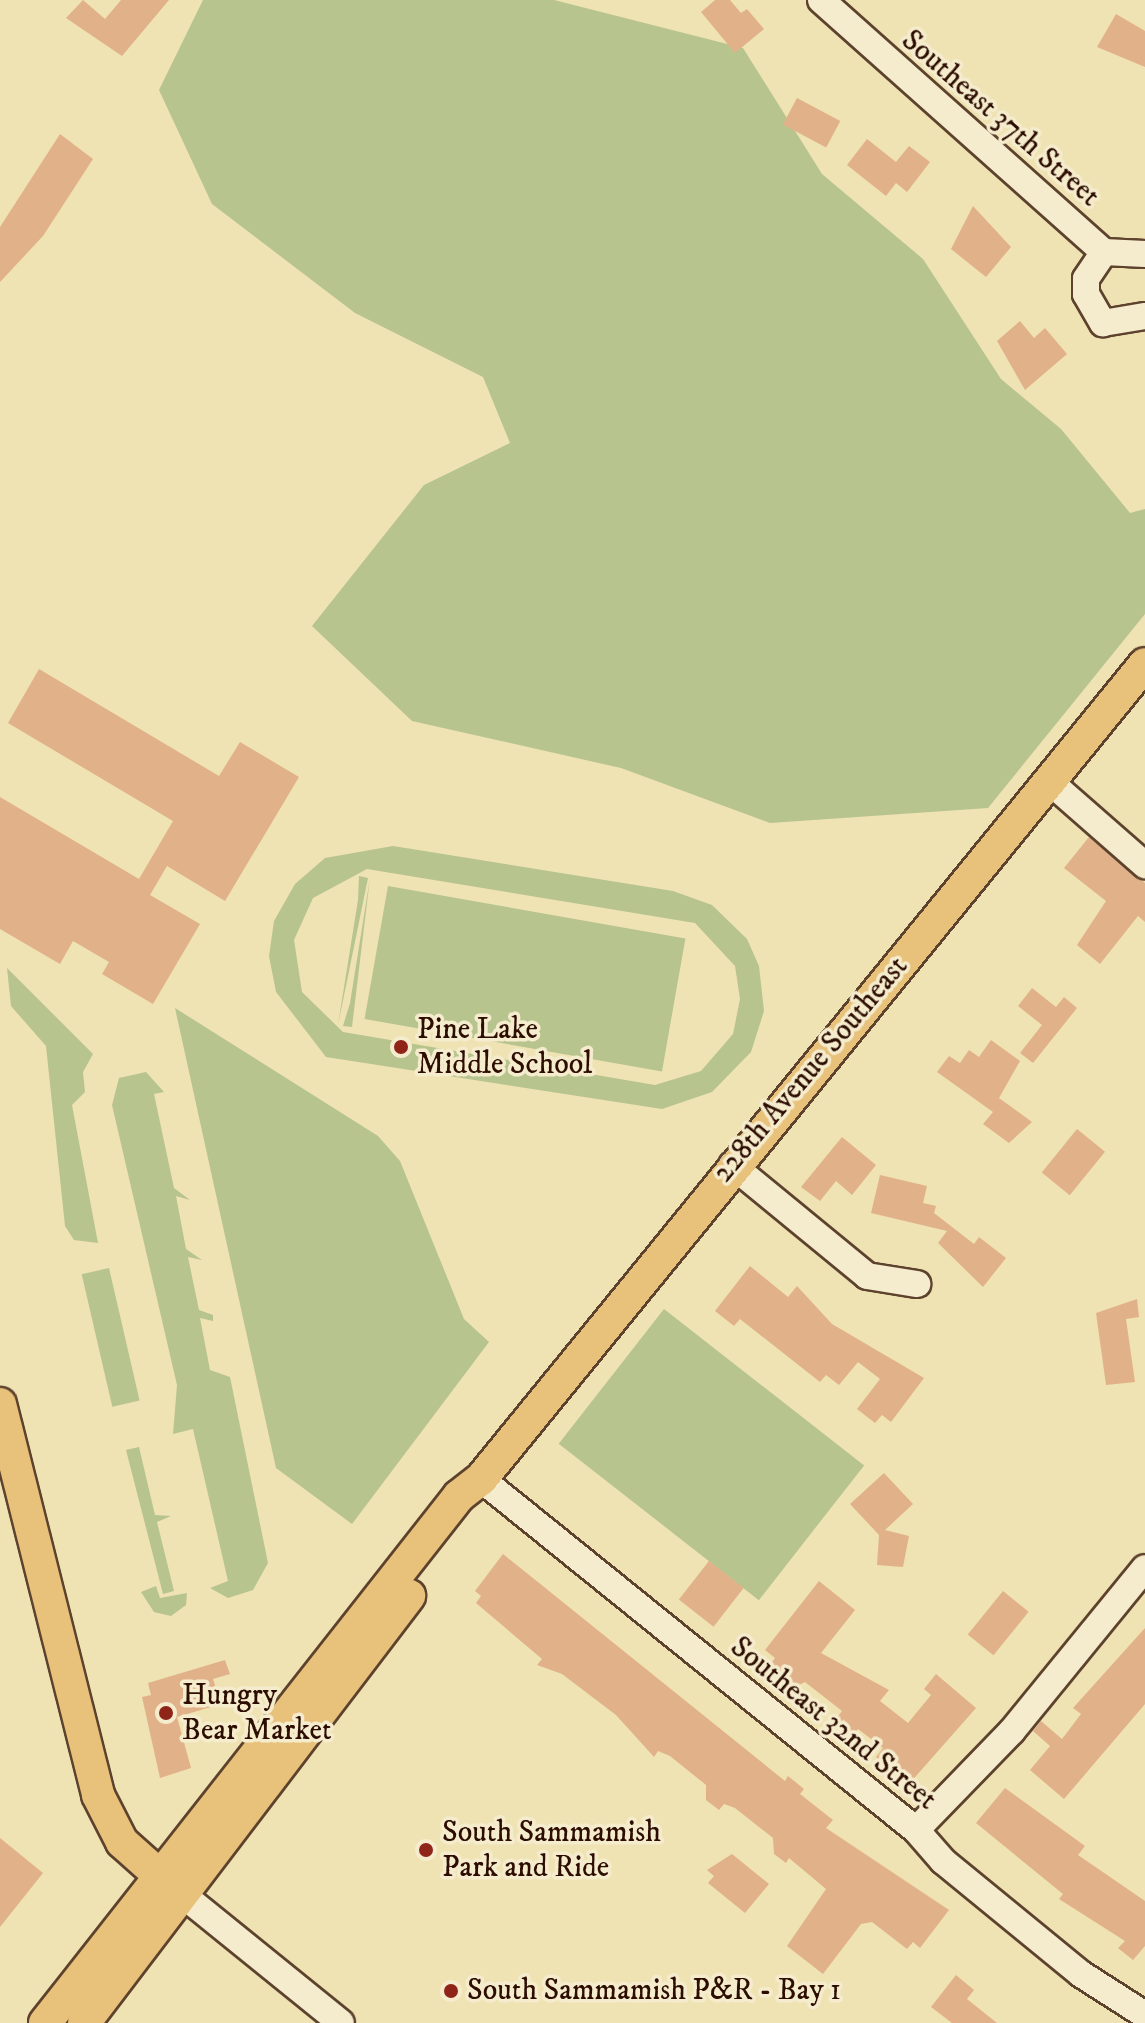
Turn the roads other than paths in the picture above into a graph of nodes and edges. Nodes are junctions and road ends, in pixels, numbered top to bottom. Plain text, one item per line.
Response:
1 (821, 0) edge
2 (1104, 252) junction
3 (1145, 254) edge
4 (1145, 316) edge
5 (1145, 664) edge
6 (1049, 781) junction
7 (1145, 865) edge
8 (732, 1165) junction
9 (917, 1284) dead end
10 (0, 1404) edge
11 (481, 1479) junction
12 (1145, 1568) edge
13 (916, 1830) junction
14 (172, 1886) junction
15 (1144, 2011) edge
16 (45, 2023) edge
17 (84, 2023) edge
18 (341, 2023) edge

1 - 2 street, Southeast 37th Street
2 - 3 street, Southeast 37th Street
2 - 4 street, Southeast 37th Street
5 - 6 main road, 228th Avenue Southeast
6 - 7 street
6 - 8 main road, 228th Avenue Southeast
8 - 9 street
8 - 11 main road, 228th Avenue Southeast
10 - 14 main road
11 - 13 street, Southeast 32nd Street
11 - 14 main road, 228th Avenue Southeast
12 - 13 street
13 - 15 street, Southeast 32nd Street
14 - 16 main road, 228th Avenue Southeast
14 - 17 main road, 228th Avenue Southeast
14 - 18 street

